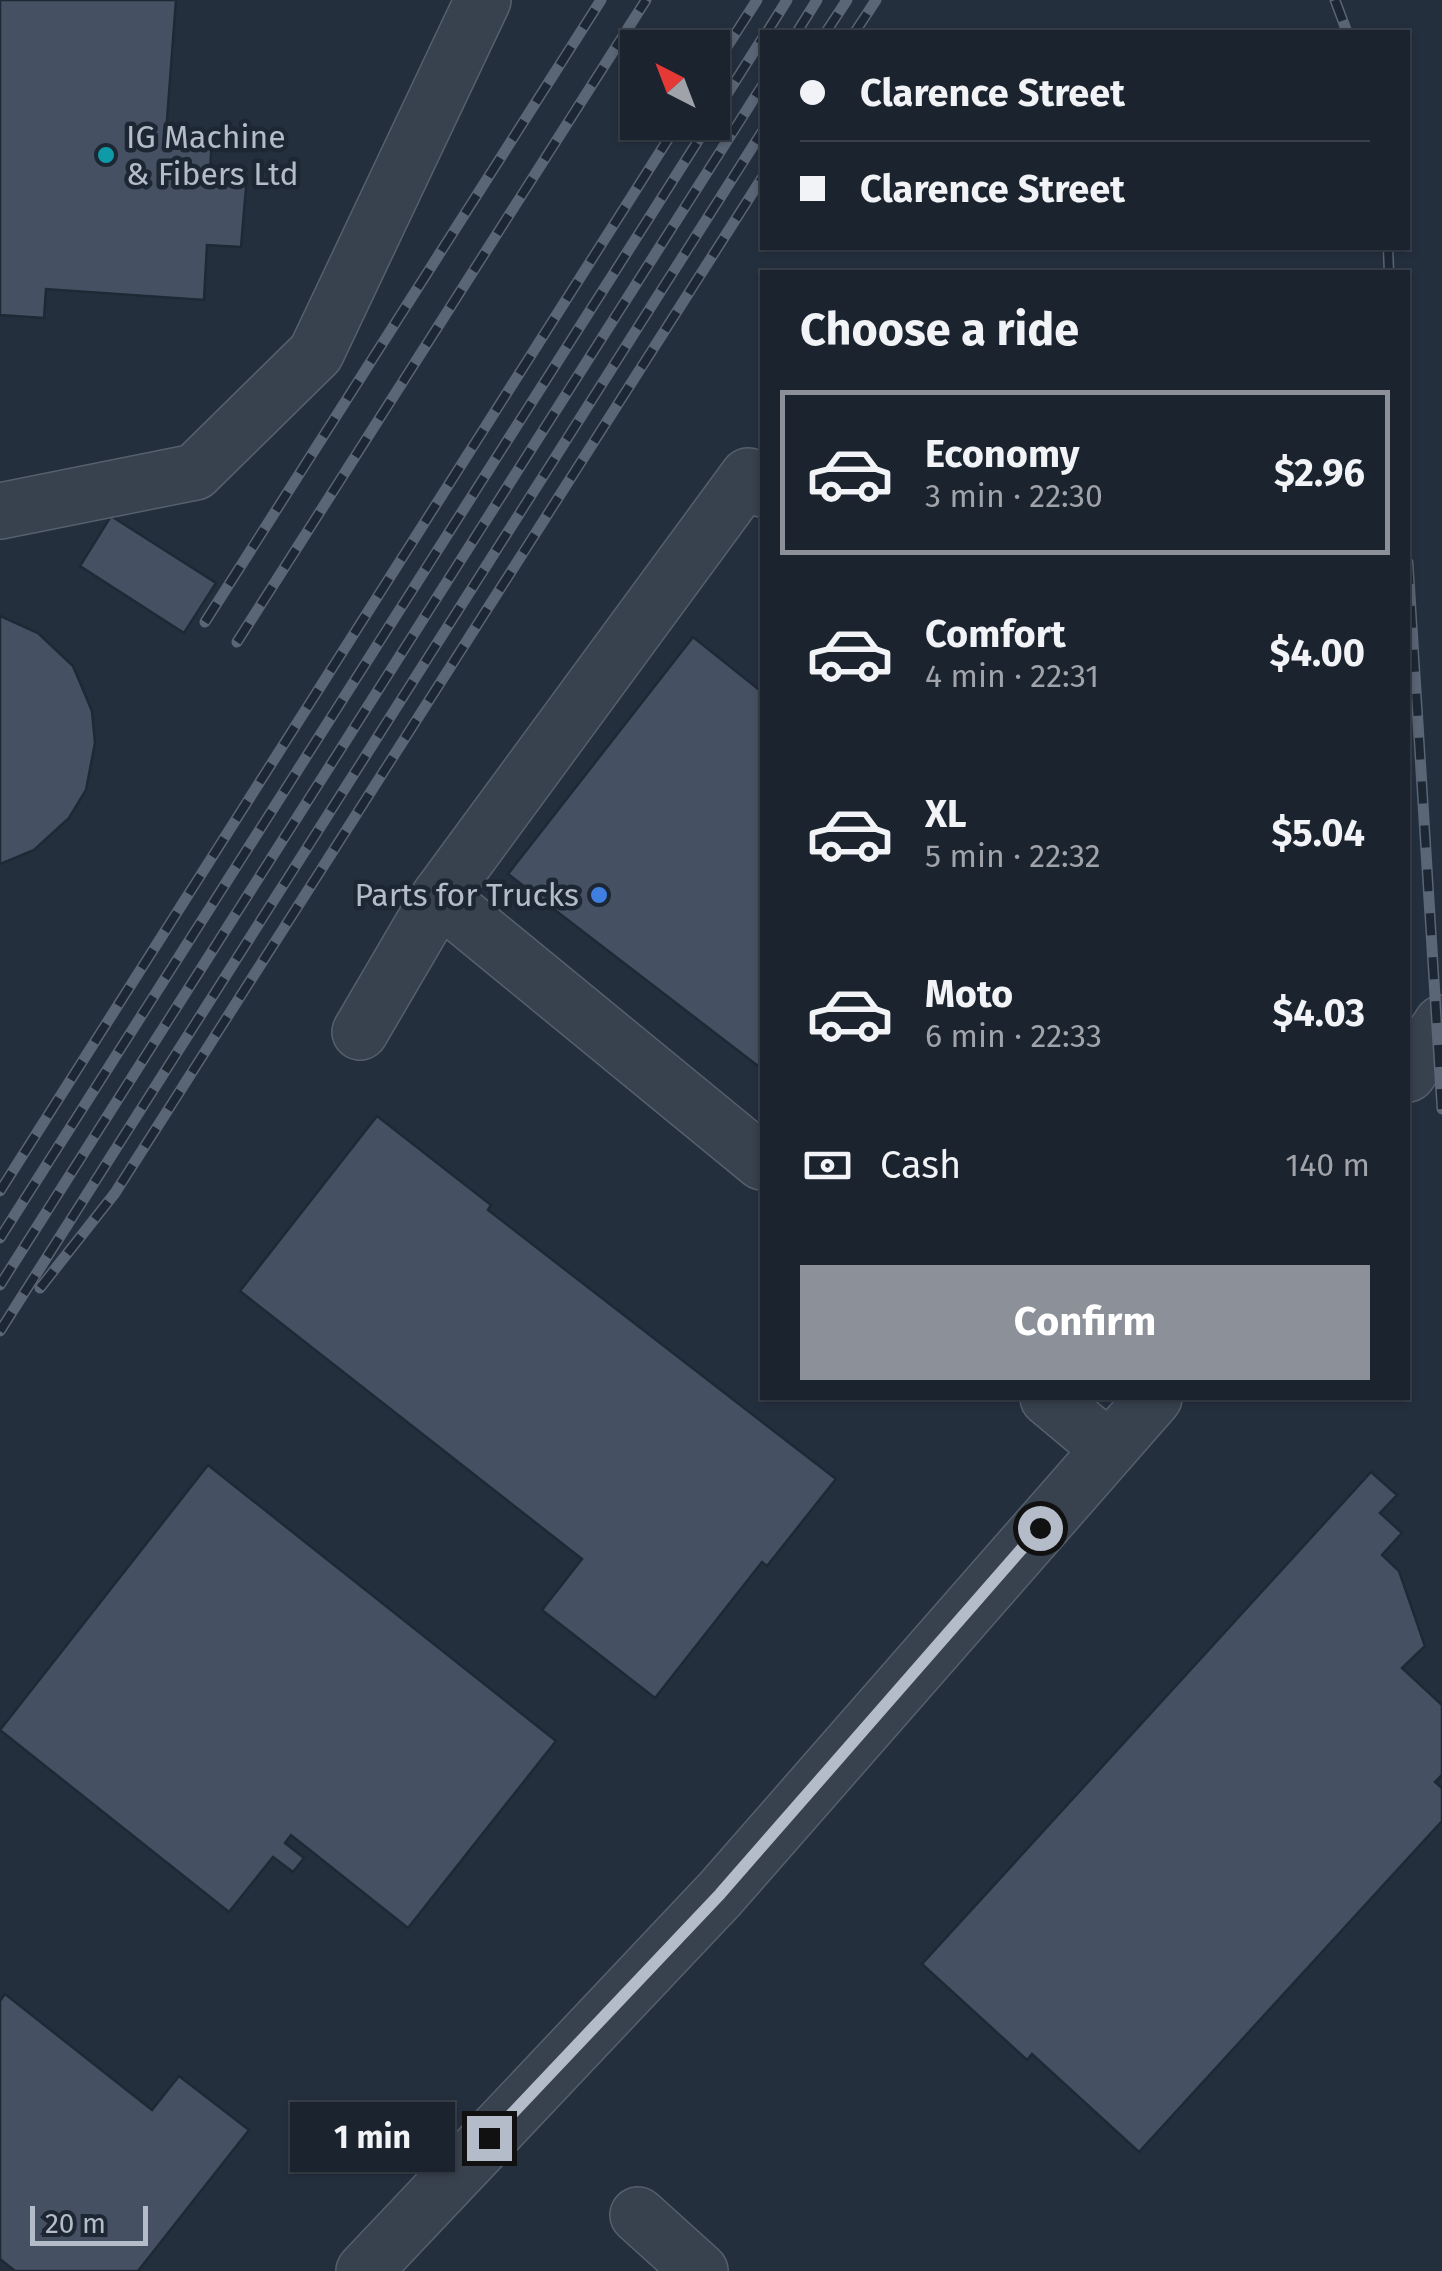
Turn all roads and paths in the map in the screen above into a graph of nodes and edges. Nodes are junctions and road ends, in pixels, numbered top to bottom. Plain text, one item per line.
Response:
1 (483, 0) edge
2 (760, 487) edge
3 (0, 511) edge
4 (439, 897) junction
5 (1442, 1023) edge
6 (360, 1032) dead end
7 (1410, 1071) edge
8 (760, 1160) edge
9 (1050, 1400) edge
10 (1152, 1400) edge
11 (1109, 1449) junction
12 (638, 2215) dead end
13 (364, 2271) edge
14 (700, 2271) edge

1 - 3 street
2 - 4 street
4 - 6 street
4 - 8 street
5 - 7 street
9 - 11 street
10 - 11 street
11 - 13 street
12 - 14 street

